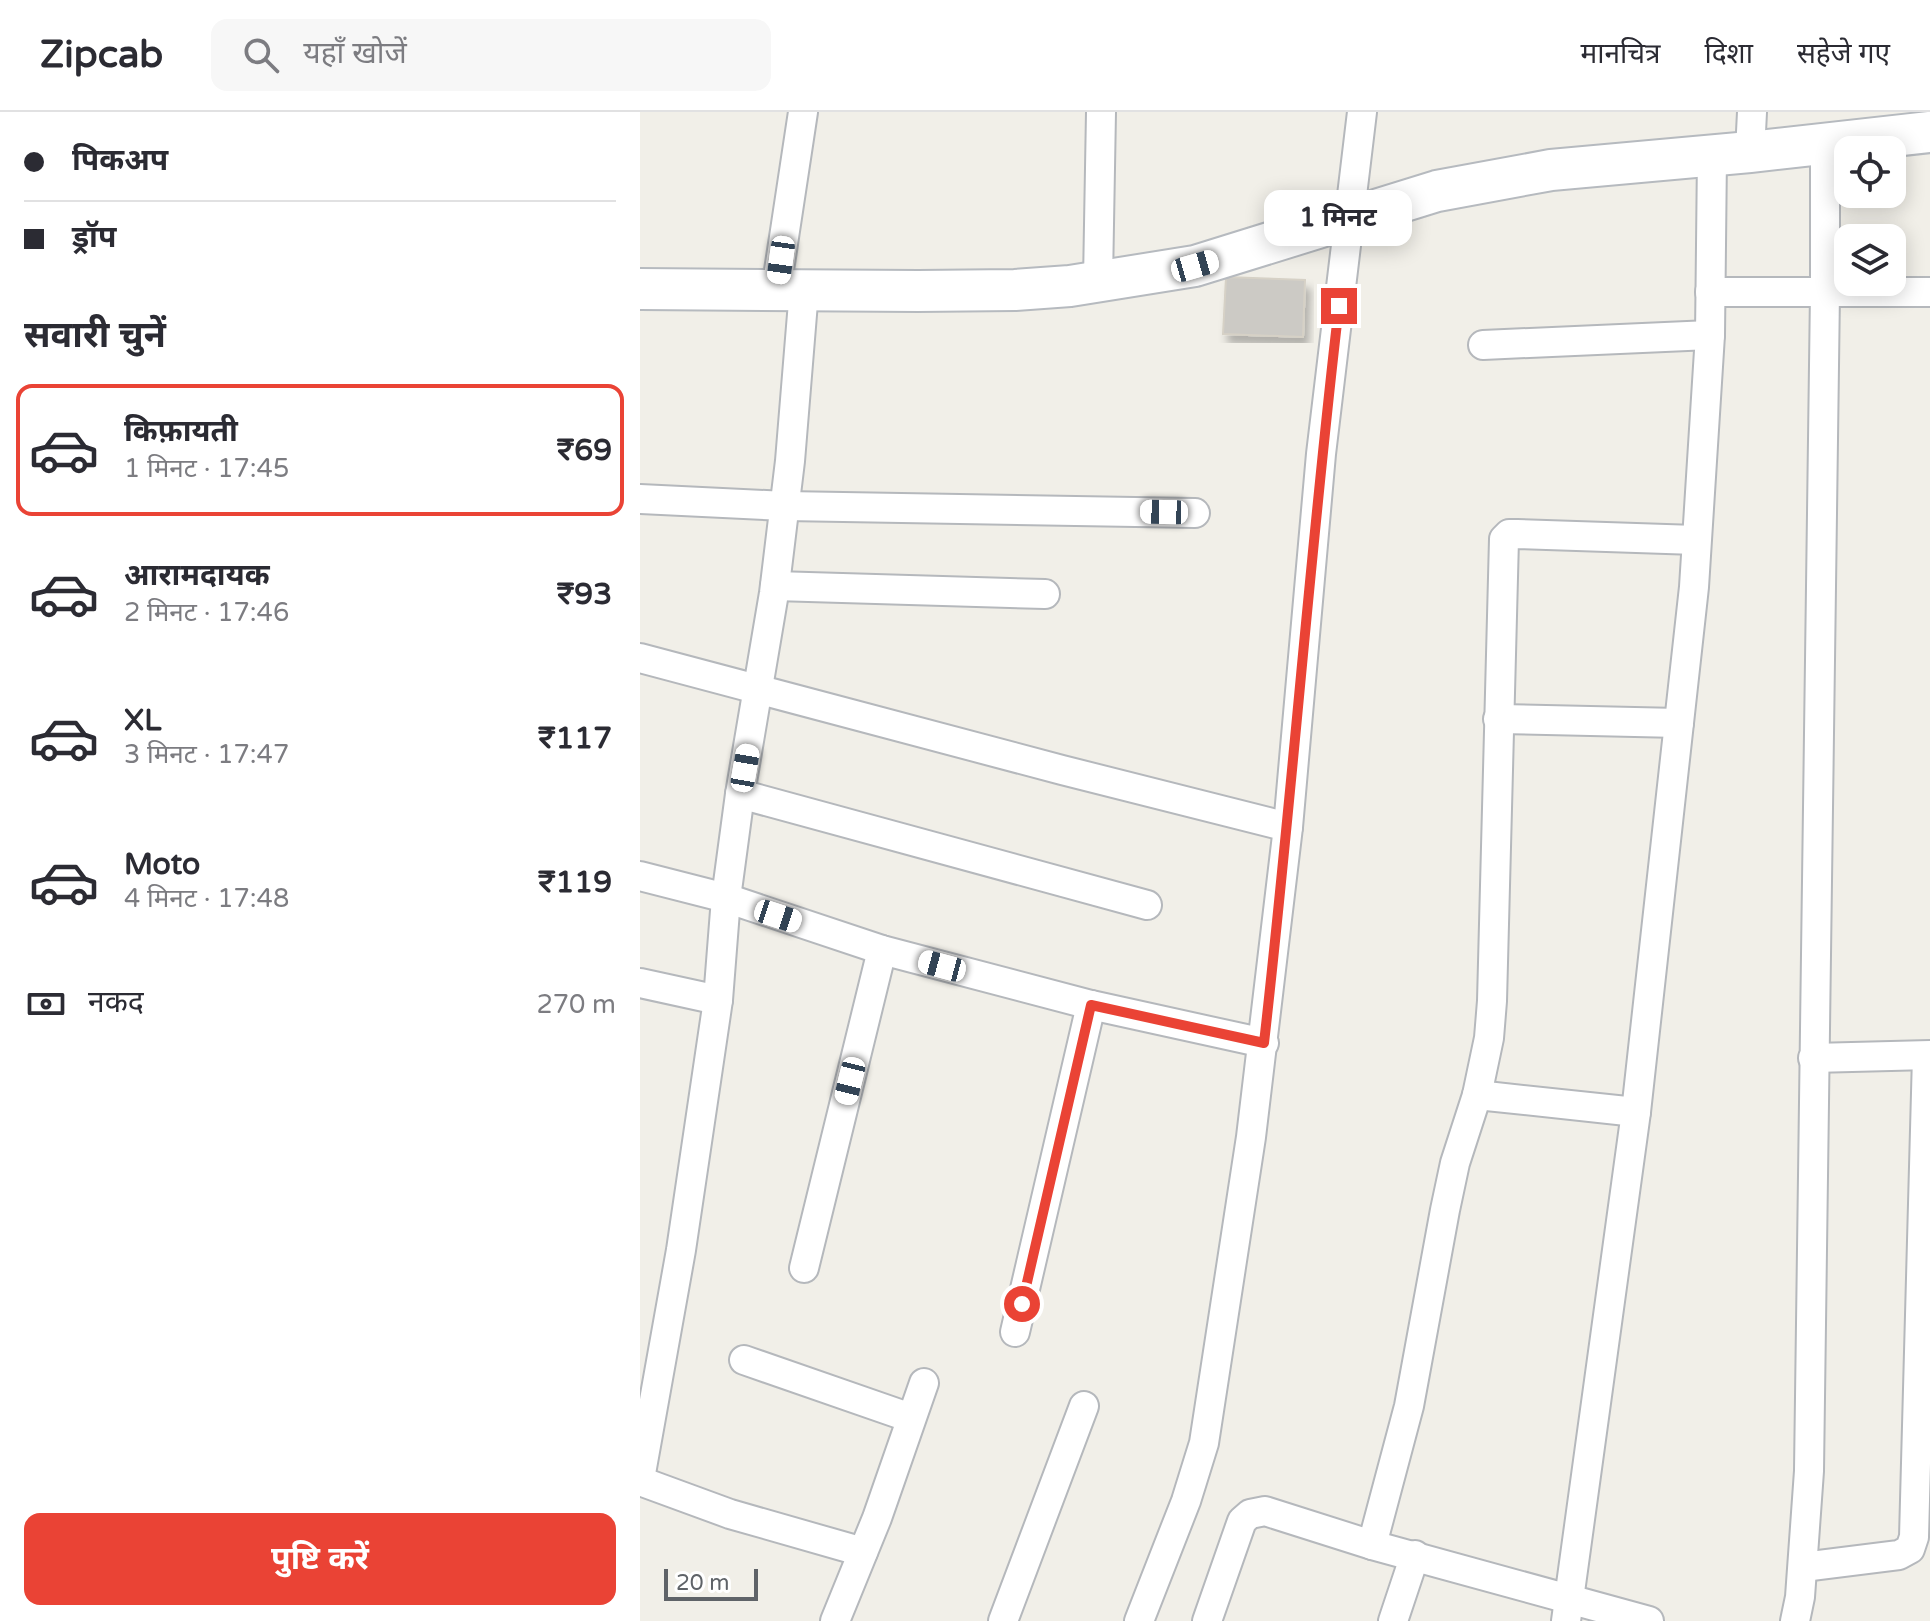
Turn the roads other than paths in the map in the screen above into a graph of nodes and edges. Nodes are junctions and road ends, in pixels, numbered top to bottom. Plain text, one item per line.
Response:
1 (803, 112) edge
2 (1101, 112) edge
3 (1362, 112) edge
4 (1752, 112) edge
5 (1930, 132) edge
6 (1825, 143) junction
7 (1731, 153) junction
8 (1349, 218) junction
9 (1098, 281) junction
10 (640, 289) edge
11 (790, 290) junction
12 (1710, 292) junction
13 (1825, 292) junction
14 (1930, 292) edge
15 (1710, 335) junction
16 (1483, 345) dead end
17 (640, 499) edge
18 (785, 506) junction
19 (1195, 513) dead end
20 (1696, 540) junction
21 (775, 586) junction
22 (1045, 594) dead end
23 (640, 658) edge
24 (758, 690) junction
25 (1498, 719) junction
26 (1679, 723) junction
27 (740, 794) junction
28 (1288, 827) junction
29 (640, 876) edge
30 (726, 898) junction
31 (1147, 905) dead end
32 (882, 950) junction
33 (640, 983) edge
34 (718, 1000) junction
35 (1091, 1005) junction
36 (1264, 1043) junction
37 (1929, 1056) edge
38 (1813, 1058) junction
39 (1477, 1095) junction
40 (1636, 1112) junction
41 (804, 1268) dead end
42 (1015, 1332) dead end
43 (744, 1360) dead end
44 (924, 1383) dead end
45 (1084, 1406) dead end
46 (911, 1418) junction
47 (640, 1480) edge
48 (1372, 1545) junction
49 (863, 1552) junction
50 (1415, 1555) junction
51 (1803, 1567) junction
52 (1568, 1610) edge
53 (835, 1621) edge
54 (1003, 1621) edge
55 (1139, 1621) edge
56 (1207, 1621) edge
57 (1393, 1621) edge
58 (1649, 1621) edge
59 (1795, 1621) edge

1 - 11 street
2 - 9 street
3 - 8 street
4 - 7 street
5 - 6 street
6 - 7 street
6 - 13 street
7 - 8 street
7 - 12 street
8 - 9 street
8 - 28 street
9 - 11 street
10 - 11 street
11 - 18 street
12 - 13 street
12 - 15 street
13 - 14 street
13 - 38 street
15 - 16 street
15 - 20 street
17 - 18 street
18 - 19 street
18 - 21 street
20 - 25 street
20 - 26 street
21 - 22 street
21 - 24 street
23 - 24 street
24 - 27 street
24 - 28 street
25 - 26 street
25 - 39 street
26 - 40 street
27 - 30 street
27 - 31 street
28 - 36 street
29 - 30 street
30 - 32 street
30 - 34 street
32 - 35 street
32 - 41 street
33 - 34 street
34 - 47 street
35 - 36 street
35 - 42 street
36 - 55 street
37 - 38 street
37 - 51 street
38 - 51 street
39 - 40 street
39 - 48 street
40 - 52 street
43 - 46 street
44 - 46 street
45 - 54 street
46 - 49 street
47 - 49 street
48 - 50 street
48 - 56 street
49 - 53 street
50 - 52 street
50 - 57 street
51 - 59 street
52 - 58 street

